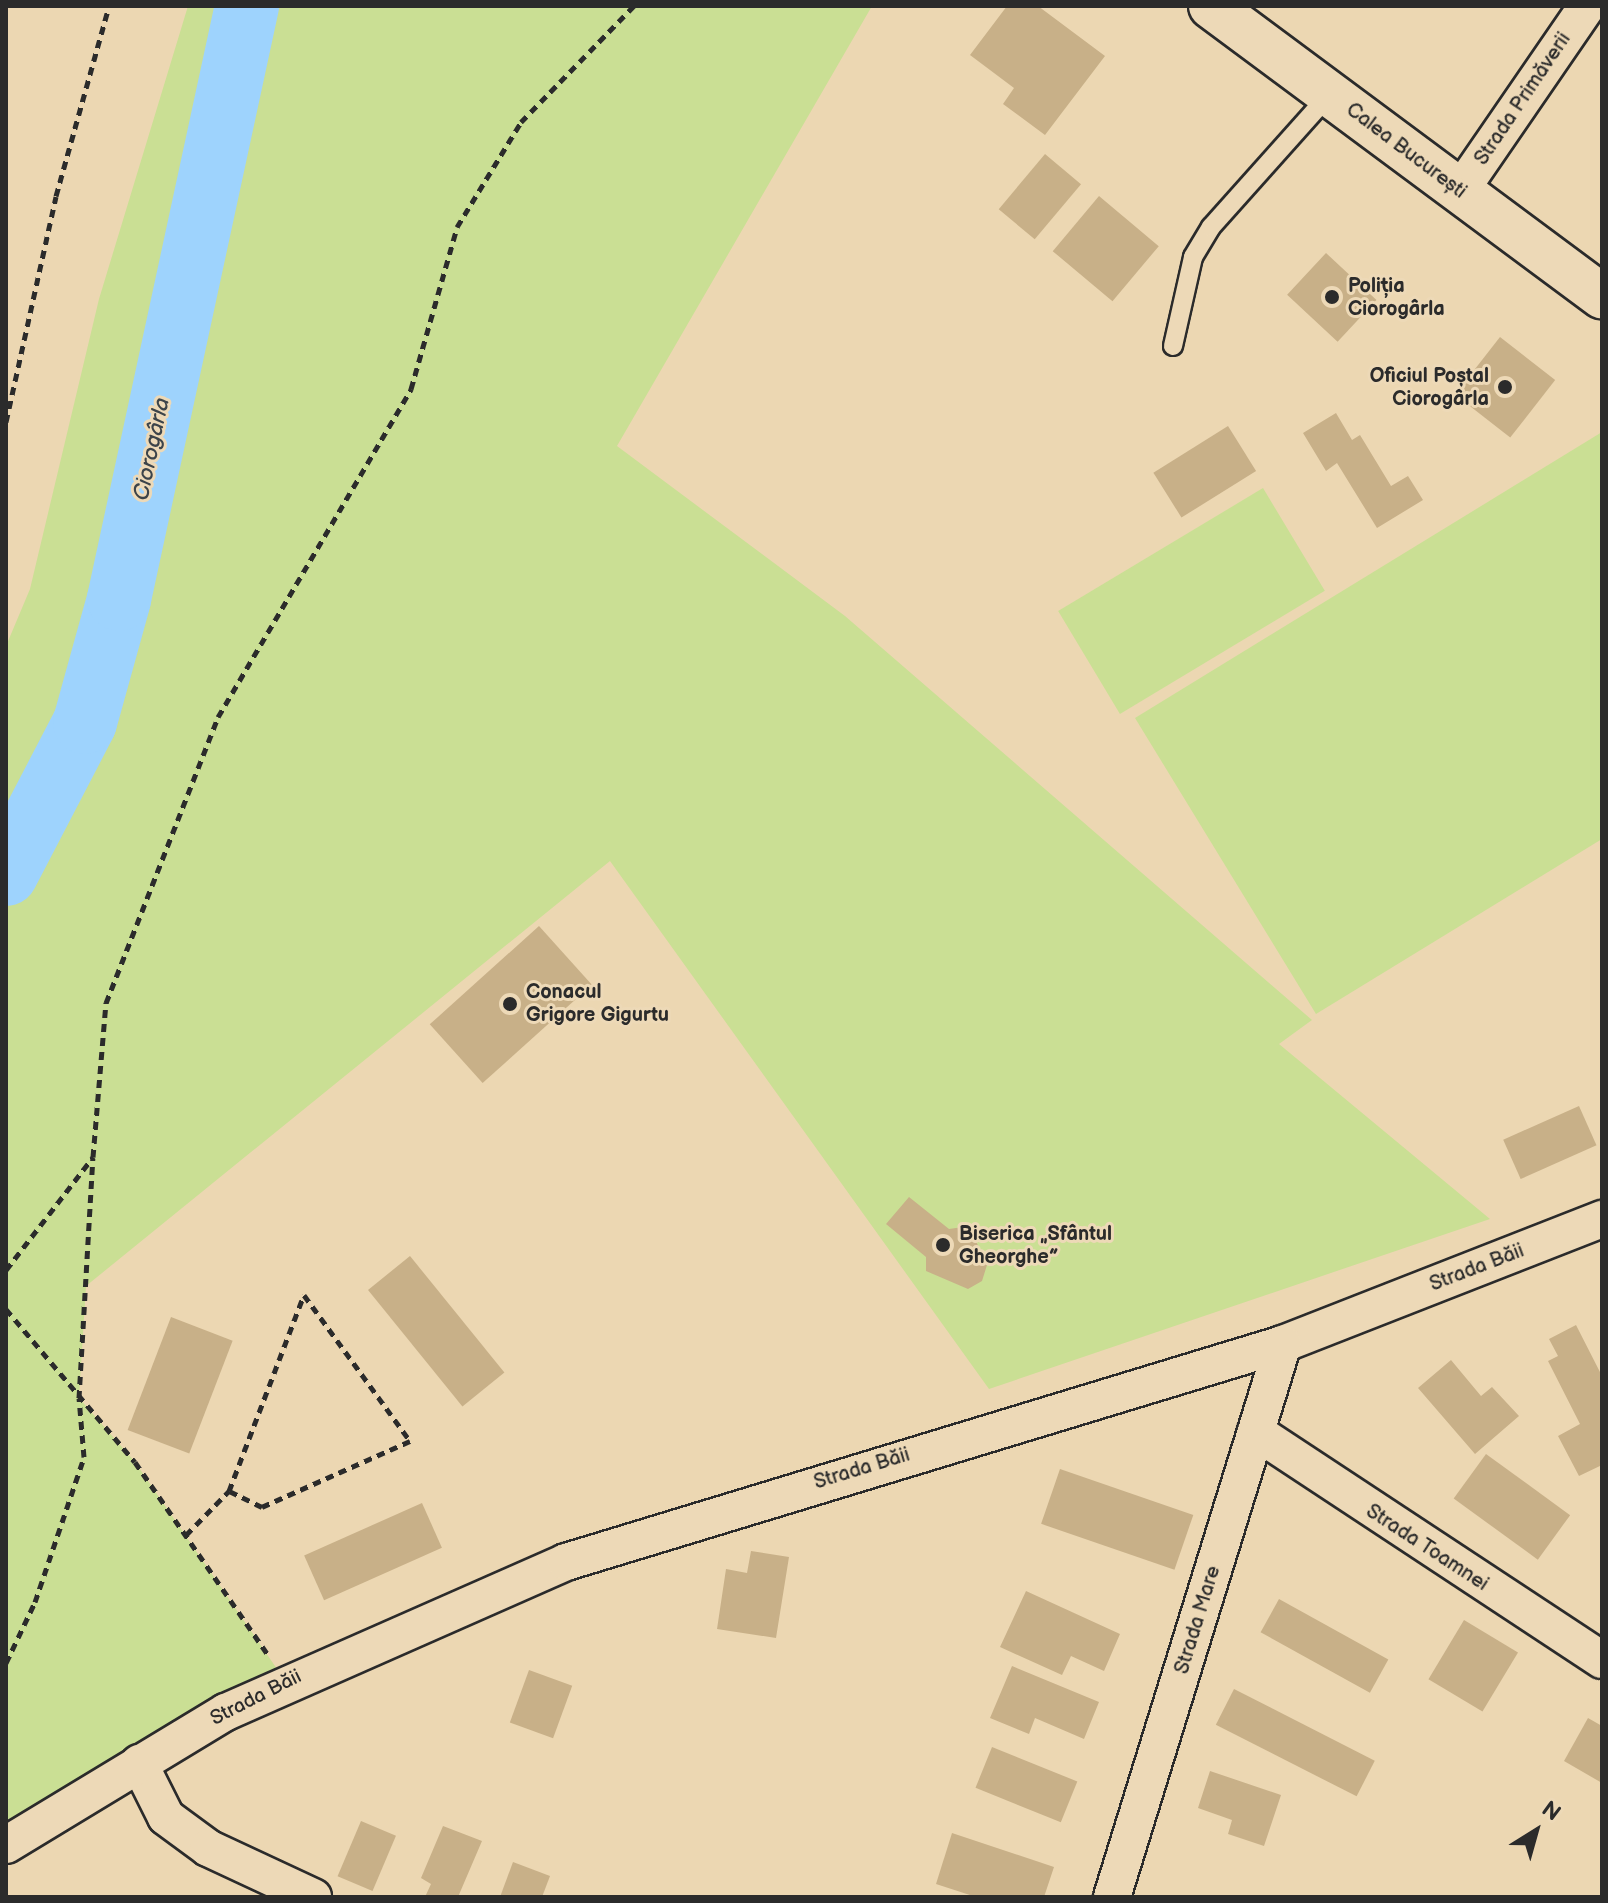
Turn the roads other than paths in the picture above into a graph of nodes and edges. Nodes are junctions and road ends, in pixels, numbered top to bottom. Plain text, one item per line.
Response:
1 (1211, 6) edge
2 (1587, 6) edge
3 (1330, 94) junction
4 (1460, 191) junction
5 (1602, 296) edge
6 (1173, 346) dead end
7 (1602, 1219) edge
8 (1283, 1344) junction
9 (1256, 1432) junction
10 (1602, 1660) edge
11 (139, 1763) junction
12 (6, 1845) edge
13 (313, 1897) edge
14 (1112, 1897) edge

1 - 3 main road, Calea București
2 - 4 street, Strada Primăverii
3 - 4 main road, Calea București
3 - 6 lane
4 - 5 main road, Calea București
7 - 8 street, Strada Băii
8 - 9 street, Strada Mare
8 - 11 street, Strada Băii
9 - 10 street, Strada Toamnei
9 - 14 street, Strada Mare
11 - 12 street, Strada Băii
11 - 13 street

